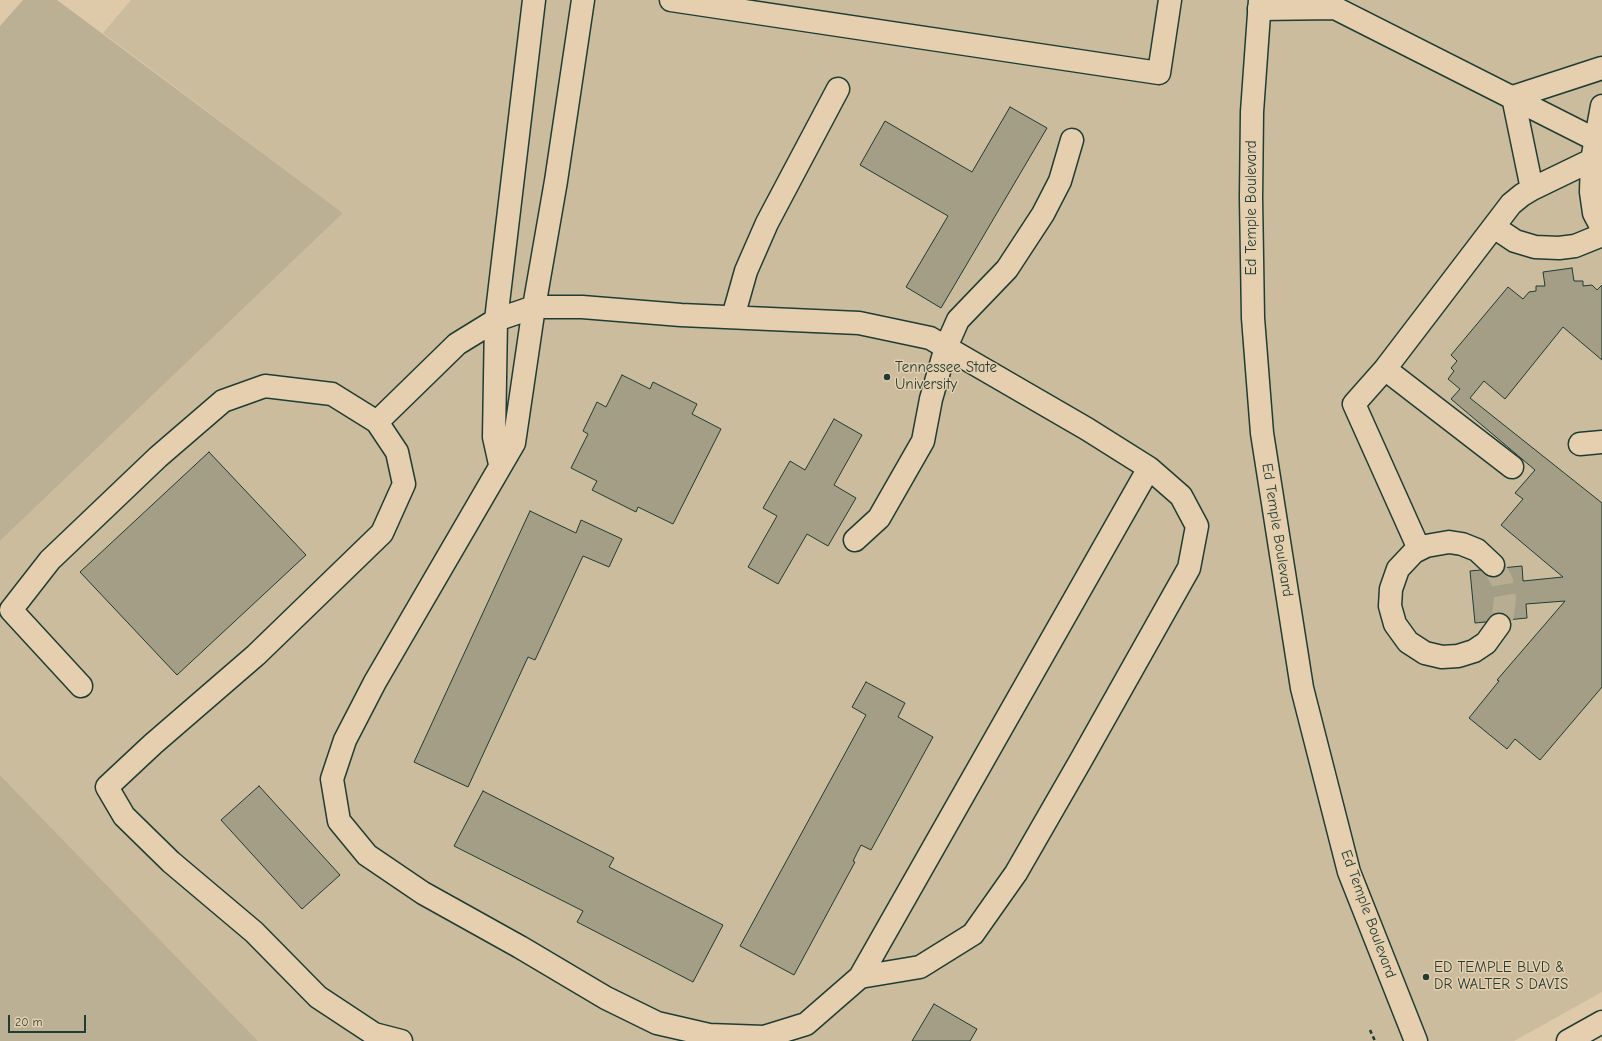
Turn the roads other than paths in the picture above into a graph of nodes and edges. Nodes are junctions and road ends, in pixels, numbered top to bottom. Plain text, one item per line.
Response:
1 (534, 0) edge
2 (583, 0) edge
3 (671, 0) edge
4 (1170, 0) edge
5 (1260, 4) edge
6 (1337, 4) edge
7 (1602, 68) edge
8 (838, 90) dead end
9 (1513, 97) junction
10 (1602, 106) edge
11 (1072, 140) dead end
12 (1594, 150) junction
13 (1532, 189) junction
14 (1494, 227) junction
15 (1602, 228) edge
16 (1602, 235) edge
17 (534, 307) junction
18 (733, 317) junction
19 (496, 320) junction
20 (946, 347) junction
21 (1385, 369) junction
22 (377, 422) junction
23 (1602, 442) edge
24 (1580, 444) dead end
25 (500, 464) junction
26 (1512, 467) dead end
27 (1149, 468) junction
28 (855, 540) dead end
29 (1419, 549) junction
30 (1493, 565) tunnel mouth
31 (1499, 625) tunnel mouth
32 (81, 686) dead end
33 (860, 977) junction
34 (1602, 1022) edge
35 (719, 1038) edge
36 (401, 1041) edge
37 (1416, 1041) edge
38 (1568, 1041) edge

1 - 19 main road
2 - 17 main road
3 - 4 main road
5 - 6 main road
5 - 37 main road, Ed Temple Boulevard
6 - 9 main road
7 - 9 main road
8 - 18 main road
9 - 12 main road
9 - 13 main road
10 - 12 main road
11 - 20 main road
12 - 13 main road
12 - 15 main road
13 - 14 main road
14 - 16 main road
14 - 21 main road
17 - 18 main road
17 - 19 main road
17 - 25 main road
18 - 20 main road
19 - 22 main road
19 - 25 main road
20 - 27 main road
20 - 28 main road
21 - 26 main road
21 - 29 main road
22 - 32 main road
22 - 36 main road
23 - 24 main road
25 - 35 main road
27 - 33 main road
27 - 33 main road
29 - 30 main road
29 - 31 main road
33 - 35 main road
34 - 38 main road

